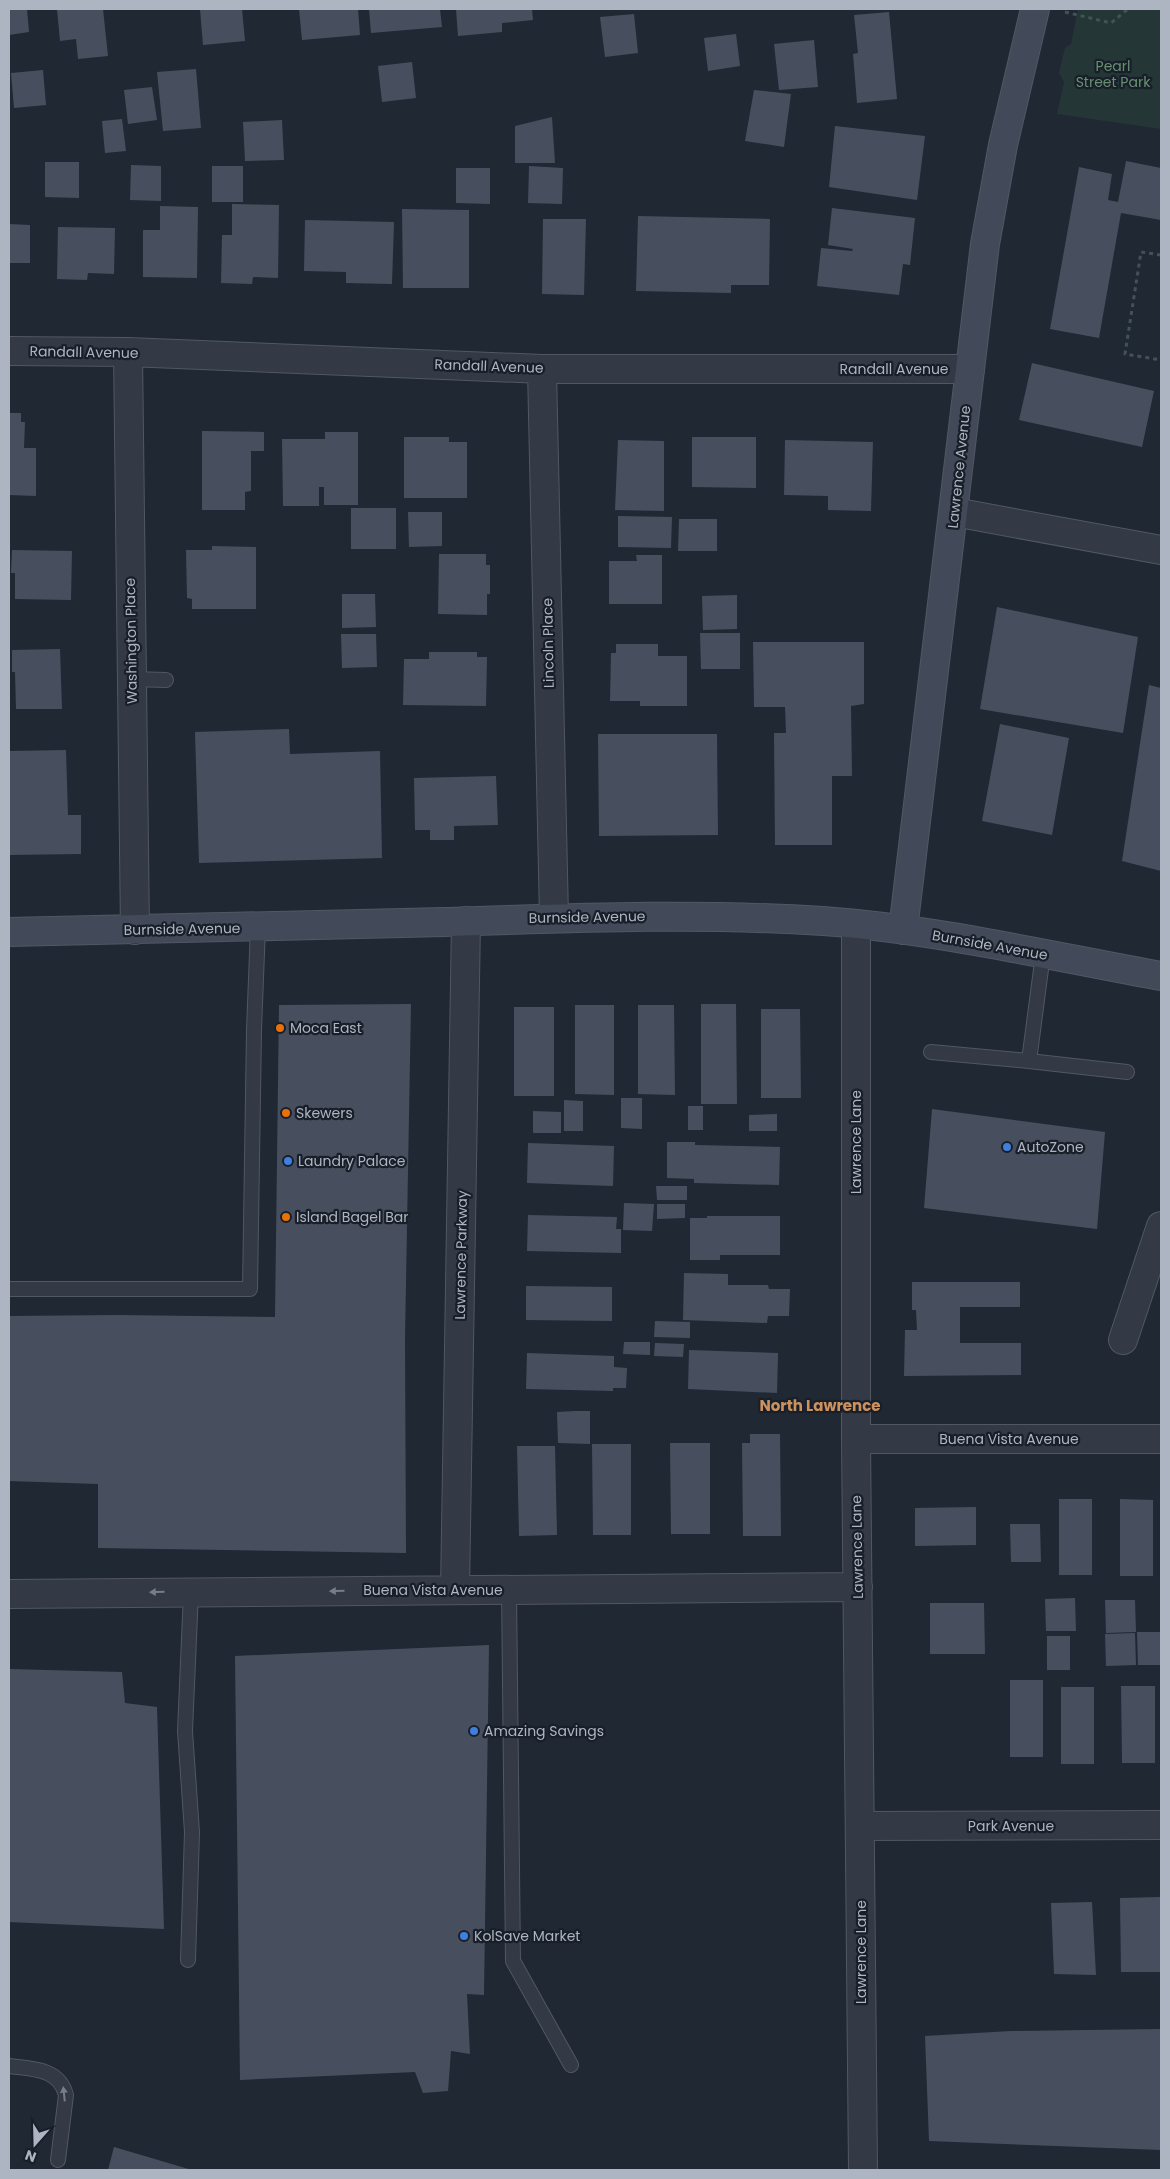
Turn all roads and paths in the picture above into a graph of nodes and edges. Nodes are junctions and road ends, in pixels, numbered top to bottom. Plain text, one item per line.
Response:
1 (1128, 9) edge
2 (1047, 10) edge
3 (1161, 255) edge
4 (9, 351) edge
5 (128, 352) junction
6 (1161, 360) edge
7 (542, 369) junction
8 (970, 369) junction
9 (954, 512) junction
10 (1161, 550) edge
11 (132, 679) junction
12 (166, 680) dead end
13 (554, 918) junction
14 (466, 921) junction
15 (856, 924) junction
16 (258, 927) junction
17 (135, 930) junction
18 (903, 930) junction
19 (9, 932) edge
20 (1043, 954) junction
21 (1161, 976) edge
22 (931, 1052) dead end
23 (1029, 1061) junction
24 (1127, 1072) dead end
25 (1161, 1226) edge
26 (9, 1289) edge
27 (1123, 1340) dead end
28 (856, 1439) junction
29 (1161, 1439) edge
30 (858, 1586) junction
31 (455, 1590) junction
32 (508, 1590) junction
33 (191, 1592) junction
34 (9, 1594) edge
35 (1161, 1825) edge
36 (860, 1826) junction
37 (188, 1960) dead end
38 (571, 2065) dead end
39 (9, 2066) edge
40 (58, 2160) dead end
41 (863, 2170) edge

1 - 2 path
2 - 8 main road, Lawrence Avenue
3 - 6 path
4 - 5 street, Randall Avenue
5 - 7 street, Randall Avenue
5 - 11 street, Washington Place
7 - 8 street, Randall Avenue
7 - 13 street, Lincoln Place
8 - 9 main road, Lawrence Avenue
9 - 10 street
9 - 18 main road, Lawrence Avenue
11 - 12 lane
11 - 17 street, Washington Place
13 - 14 main road, Burnside Avenue
13 - 15 main road, Burnside Avenue
14 - 16 main road, Burnside Avenue
14 - 31 street, Lawrence Parkway
15 - 18 main road, Burnside Avenue
15 - 28 street, Lawrence Lane
16 - 17 main road, Burnside Avenue
16 - 26 lane
17 - 19 main road, Burnside Avenue
18 - 20 main road, Burnside Avenue
20 - 21 main road, Burnside Avenue
20 - 23 lane
22 - 23 lane
23 - 24 lane
25 - 27 street
28 - 29 street, Buena Vista Avenue
28 - 30 street, Lawrence Lane
30 - 32 street, Buena Vista Avenue
30 - 36 street, Lawrence Lane
31 - 32 street, Buena Vista Avenue
31 -> 33 street, Buena Vista Avenue
32 - 38 lane
33 -> 34 street, Buena Vista Avenue
33 - 37 lane
35 - 36 street, Park Avenue
36 - 41 street, Lawrence Lane
40 -> 39 lane

